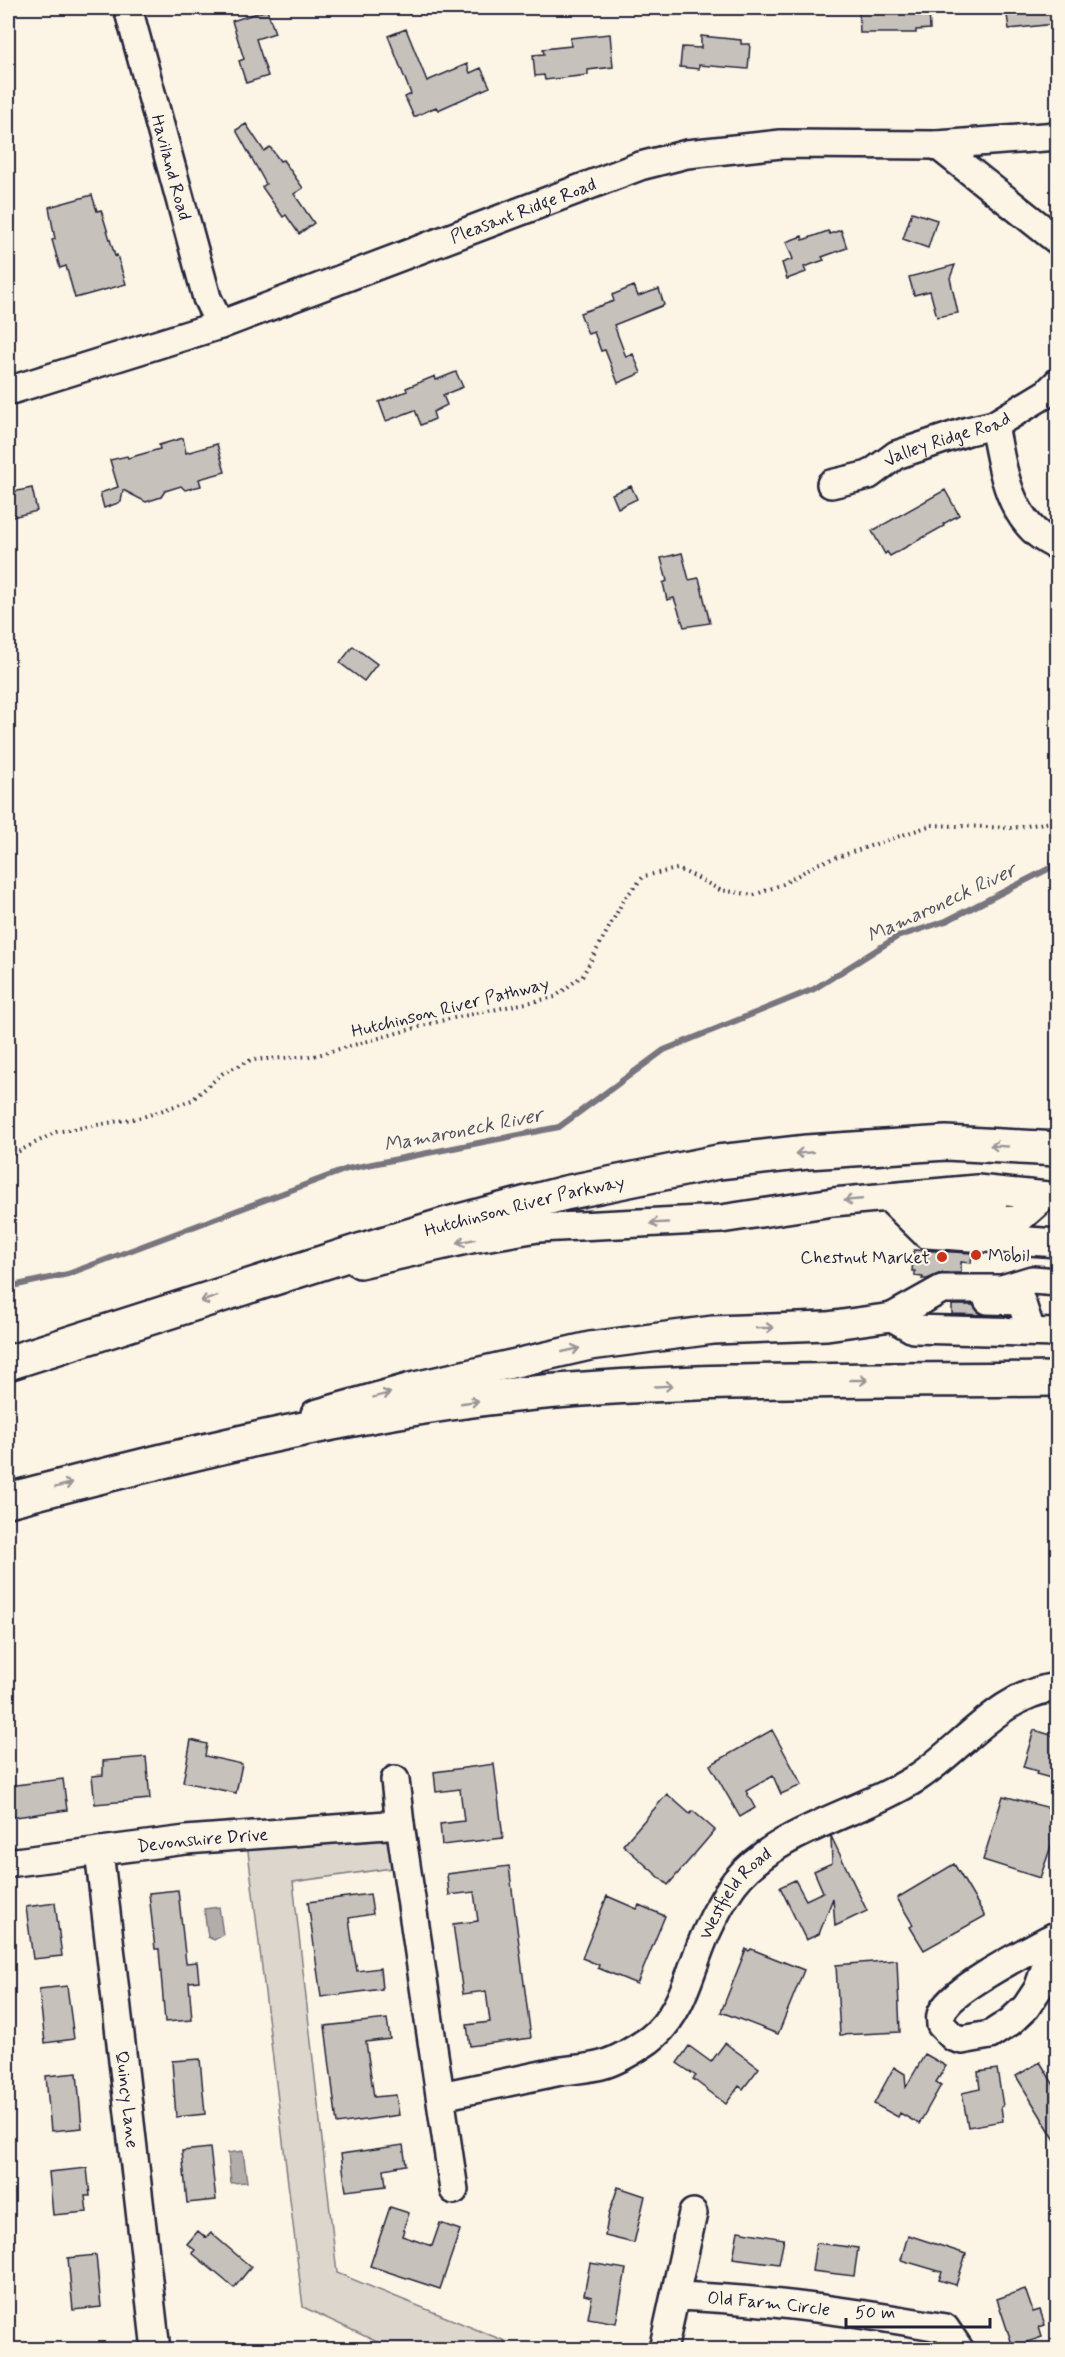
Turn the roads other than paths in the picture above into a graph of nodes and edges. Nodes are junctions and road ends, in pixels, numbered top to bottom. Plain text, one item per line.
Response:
1 (128, 8) edge
2 (1058, 136) edge
3 (937, 145) junction
4 (1058, 241) edge
5 (220, 325) junction
6 (1058, 382) edge
7 (8, 391) edge
8 (994, 425) junction
9 (831, 484) dead end
10 (1058, 546) edge
11 (1058, 1149) edge
12 (888, 1197) junction
13 (1051, 1197) edge
14 (1047, 1242) edge
15 (1045, 1281) edge
16 (256, 1283) junction
17 (892, 1317) junction
18 (1031, 1331) junction
19 (1058, 1333) edge
20 (8, 1363) edge
21 (1058, 1379) edge
22 (165, 1459) junction
23 (8, 1500) edge
24 (1058, 1688) edge
25 (395, 1780) dead end
26 (400, 1824) junction
27 (99, 1851) junction
28 (8, 1863) edge
29 (441, 2096) junction
30 (454, 2190) dead end
31 (693, 2213) dead end
32 (675, 2296) junction
33 (156, 2349) edge
34 (663, 2349) edge
35 (960, 2349) edge

1 - 5 street, Haviland Road
2 - 3 street, Pleasant Ridge Road
3 - 4 street
3 - 5 street, Pleasant Ridge Road
5 - 7 street, Pleasant Ridge Road
6 - 8 street, Valley Ridge Road
8 - 9 street, Valley Ridge Road
8 - 10 street
11 -> 16 highway, Hutchinson River Parkway
12 - 13 street
12 - 14 street
12 -> 16 street
13 - 14 street
14 - 15 street
15 - 17 street
15 - 18 street
16 -> 20 highway, Hutchinson River Parkway
17 - 18 street
22 -> 17 street
18 - 19 street
22 -> 21 highway
23 -> 22 highway
24 - 29 street, Westfield Road
25 - 26 street
26 - 27 street, Devonshire Drive
26 - 29 street
27 - 28 street, Devonshire Drive
27 - 33 street, Quincy Lane
29 - 30 street
31 - 32 street
32 - 34 street
32 - 35 street, Old Farm Circle

